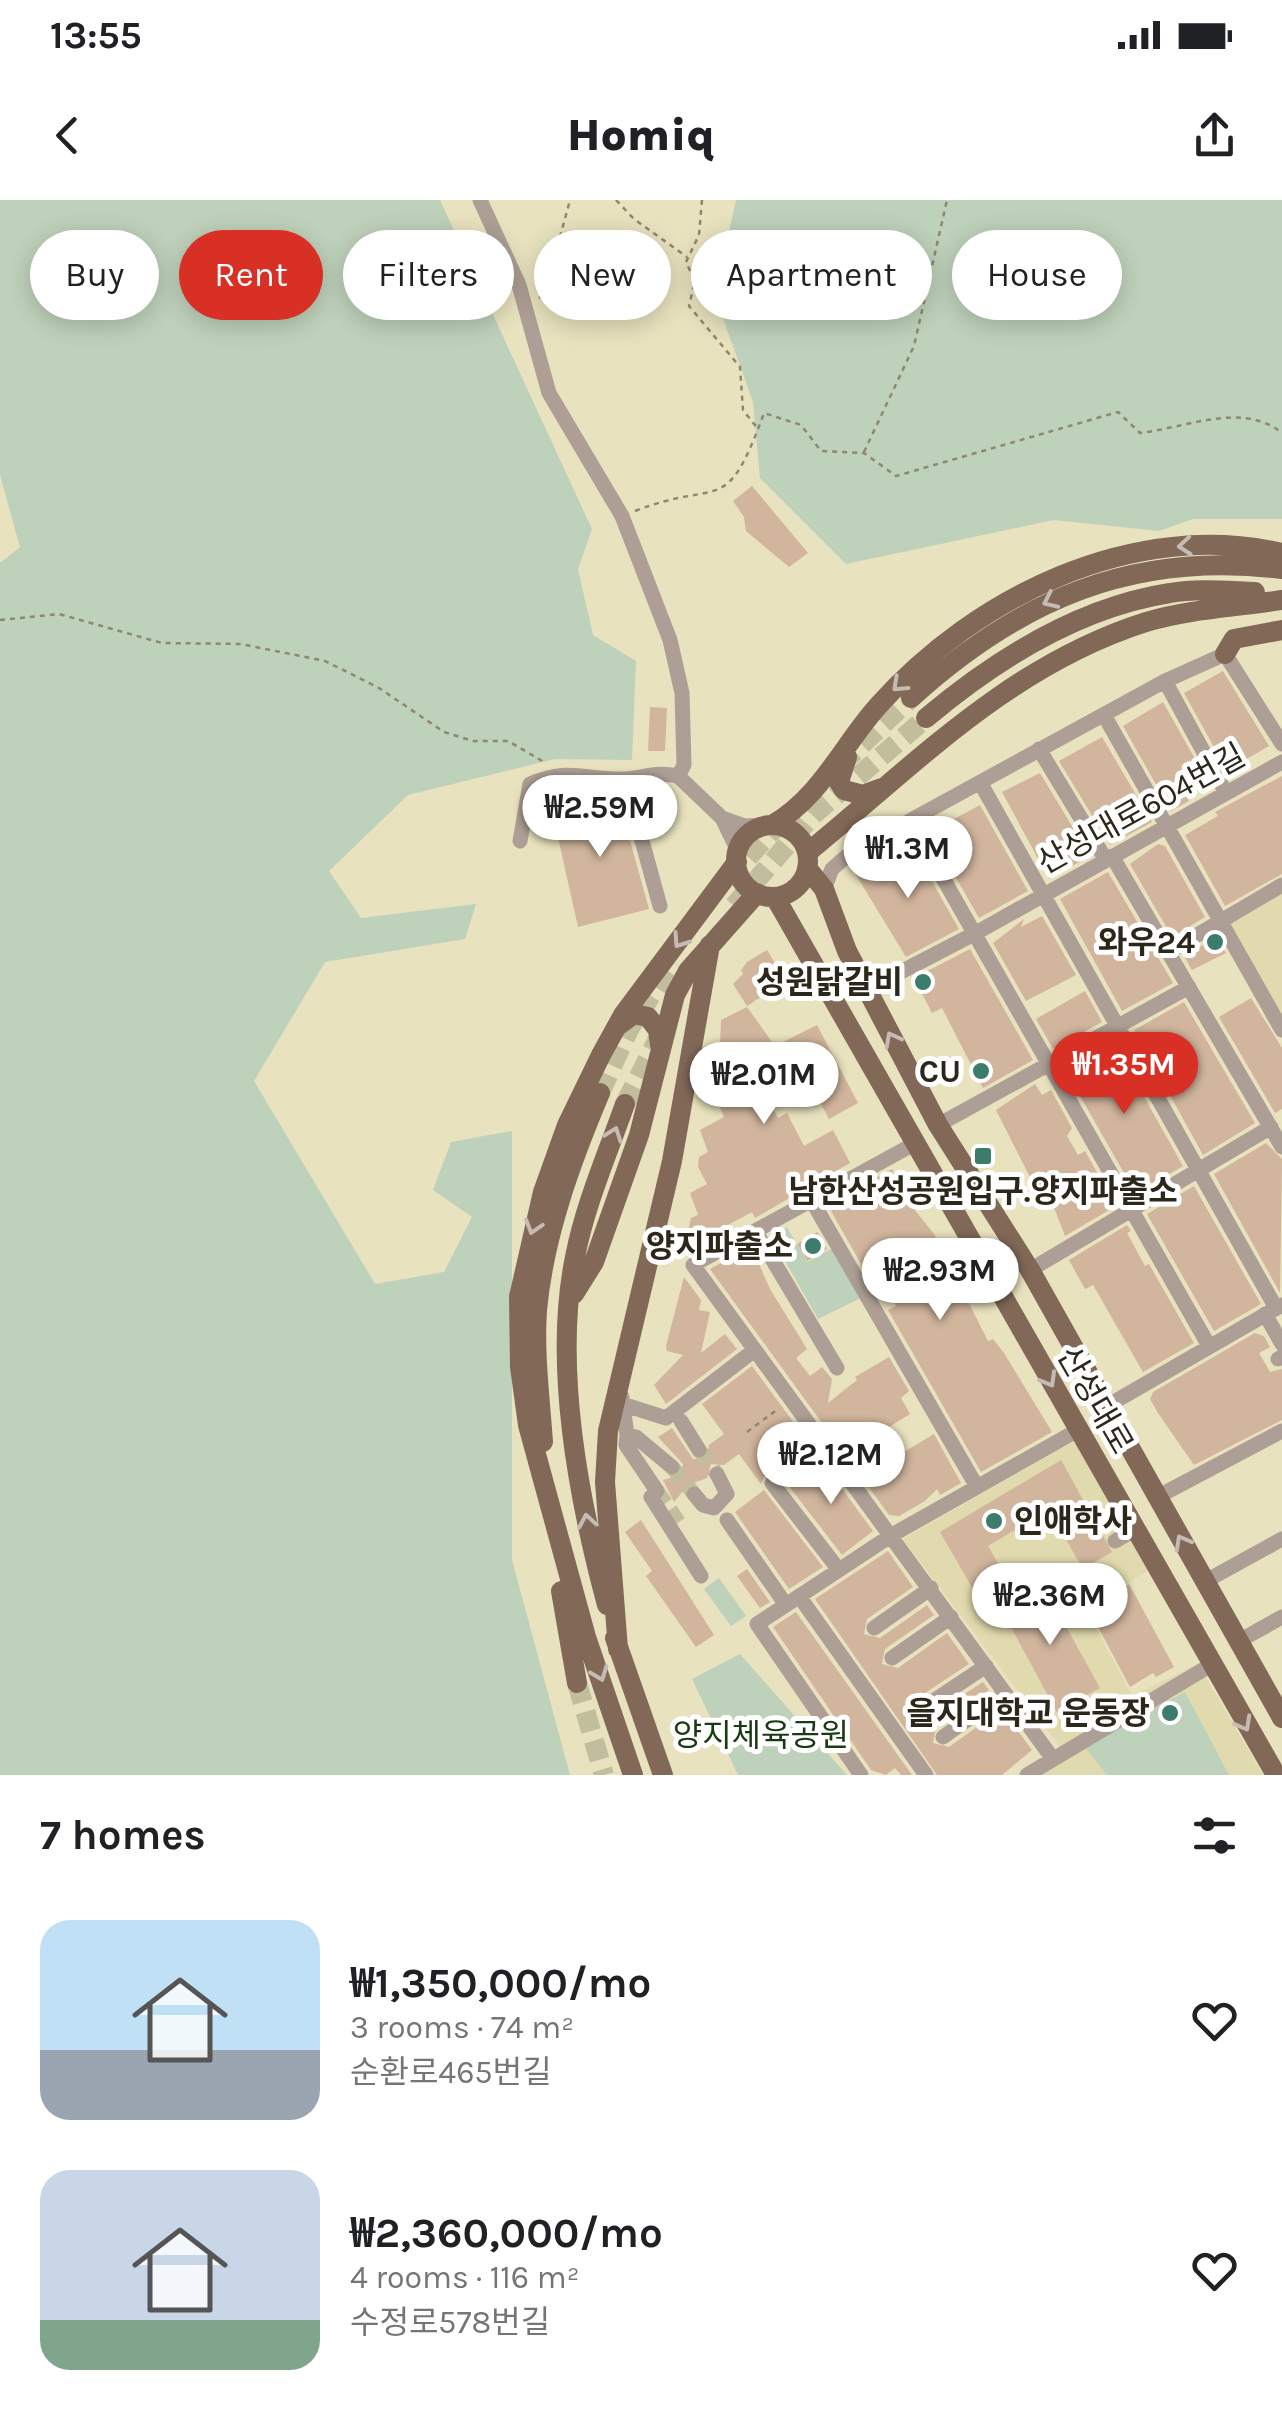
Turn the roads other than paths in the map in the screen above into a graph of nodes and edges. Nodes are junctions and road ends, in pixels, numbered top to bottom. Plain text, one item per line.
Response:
1 (480, 200) edge
2 (1282, 552) edge
3 (1282, 569) edge
4 (1282, 597) edge
5 (1282, 630) edge
6 (1225, 654) junction
7 (1165, 682) junction
8 (911, 698) tunnel mouth
9 (1104, 716) junction
10 (926, 718) tunnel mouth
11 (856, 731) junction
12 (1282, 744) edge
13 (1040, 749) junction
14 (1282, 762) edge
15 (678, 776) junction
16 (626, 779) junction
17 (981, 784) junction
18 (888, 785) junction
19 (1226, 793) junction
20 (722, 818) junction
21 (910, 822) junction
22 (770, 825) junction
23 (1165, 827) junction
24 (520, 841) dead end
25 (737, 856) junction
26 (1109, 858) junction
27 (807, 861) junction
28 (1282, 885) edge
29 (824, 889) junction
30 (766, 895) junction
31 (1044, 895) junction
32 (660, 906) dead end
33 (1221, 921) junction
34 (974, 934) junction
35 (710, 945) junction
36 (1170, 951) junction
37 (1189, 987) junction
38 (866, 990) junction
39 (1118, 1025) junction
40 (617, 1026) junction
41 (1282, 1030) edge
42 (660, 1052) junction
43 (1050, 1064) junction
44 (600, 1093) tunnel mouth
45 (625, 1104) tunnel mouth
46 (938, 1125) junction
47 (1271, 1127) junction
48 (914, 1144) junction
49 (1282, 1148) edge
50 (1199, 1169) junction
51 (812, 1201) junction
52 (1131, 1208) junction
53 (756, 1232) junction
54 (1030, 1270) junction
55 (568, 1304) junction
56 (1274, 1309) edge
57 (1208, 1346) junction
58 (752, 1352) junction
59 (1281, 1354) edge
60 (624, 1362) junction
61 (837, 1368) dead end
62 (1116, 1400) junction
63 (622, 1404) junction
64 (682, 1421) dead end
65 (1078, 1430) junction
66 (1282, 1431) edge
67 (627, 1436) junction
68 (823, 1444) junction
69 (699, 1450) tunnel mouth
70 (672, 1467) tunnel mouth
71 (718, 1474) dead end
72 (546, 1479) junction
73 (976, 1486) junction
74 (694, 1494) dead end
75 (1158, 1497) junction
76 (727, 1520) dead end
77 (1134, 1530) junction
78 (892, 1535) junction
79 (1282, 1539) edge
80 (1115, 1541) dead end
81 (562, 1544) junction
82 (838, 1570) junction
83 (700, 1576) dead end
84 (1204, 1582) junction
85 (930, 1588) junction
86 (792, 1600) junction
87 (951, 1617) junction
88 (1282, 1617) edge
89 (874, 1628) dead end
90 (1237, 1642) junction
91 (618, 1649) junction
92 (892, 1658) dead end
93 (1211, 1665) junction
94 (986, 1666) junction
95 (577, 1683) tunnel mouth
96 (1005, 1692) junction
97 (932, 1702) dead end
98 (1282, 1718) edge
99 (944, 1737) dead end
100 (1054, 1767) edge
101 (633, 1775) edge
102 (663, 1775) edge
103 (862, 1775) edge
104 (926, 1775) edge
105 (1027, 1775) edge
106 (1276, 1775) edge

1 - 15 street
2 -> 11 main road
3 -> 8 main road
4 - 10 main road
4 - 18 main road
5 - 6 main road
6 - 7 street
6 - 12 street
7 - 9 street
7 - 19 street
9 - 13 street
9 - 23 street
11 - 18 main road
11 - 22 main road
13 - 17 street
13 - 26 street
14 - 19 street, 산성대로604번길
15 - 16 street
15 - 20 street
16 - 24 street
16 - 32 street
17 - 21 street
17 - 31 street
18 - 27 main road
19 - 23 street, 산성대로604번길
20 - 22 street
20 - 25 street
21 - 29 street
21 - 34 street
22 - 25 main road
22 - 27 main road
23 - 26 street, 산성대로604번길
23 - 33 street
25 - 30 main road
25 -> 40 main road
26 - 31 street, 산성대로604번길
26 - 36 street
27 - 29 main road, 산성대로
27 - 30 main road
28 - 33 street
29 - 38 main road, 산성대로
30 - 35 main road
30 - 48 main road, 산성대로
31 - 34 street, 산성대로604번길
31 - 39 street
33 - 36 street
33 - 41 street
34 - 38 street, 산성대로604번길
34 - 43 street
35 - 42 main road
35 - 60 main road
36 - 37 street
37 - 39 street
37 - 47 street
46 -> 38 main road, 산성대로
39 - 43 street
39 - 50 street
40 - 42 main road
40 -> 72 main road
42 - 55 main road
43 - 46 street
43 - 52 street
44 - 72 main road
55 -> 45 main road
46 - 54 main road, 산성대로
47 - 49 street
47 - 50 street
48 - 51 street
48 -> 65 main road, 산성대로
50 - 52 street
50 - 56 street
51 - 53 street
51 - 73 street
52 - 54 street
52 - 57 street
53 - 58 street
53 - 61 street
54 - 62 main road, 산성대로
91 -> 55 main road
56 - 57 street
56 - 59 street
57 - 62 street
58 - 63 street
58 - 68 street
60 - 63 street
60 - 91 main road
62 - 75 main road, 산성대로
63 - 67 street
64 - 69 street
65 - 73 street
65 - 77 main road, 산성대로
66 - 75 street
67 - 70 street
67 - 83 street
68 - 78 street
68 - 82 street
71 - 74 street
72 - 81 main road
73 - 78 street
84 -> 75 main road, 산성대로
76 - 86 street
77 - 80 street
77 - 93 main road, 산성대로
78 - 82 street
78 - 85 street
79 - 84 street
81 - 95 main road
81 -> 101 main road
82 - 86 street
84 - 90 main road, 산성대로
85 - 87 street
85 - 89 street
86 - 103 street
86 - 104 street
87 - 92 street
87 - 94 street
88 - 90 street
90 - 98 main road, 산성대로
91 - 102 main road
93 - 100 street
93 -> 106 main road, 산성대로
94 - 96 street
94 - 97 street
96 - 99 street
96 - 100 street
100 - 105 street

